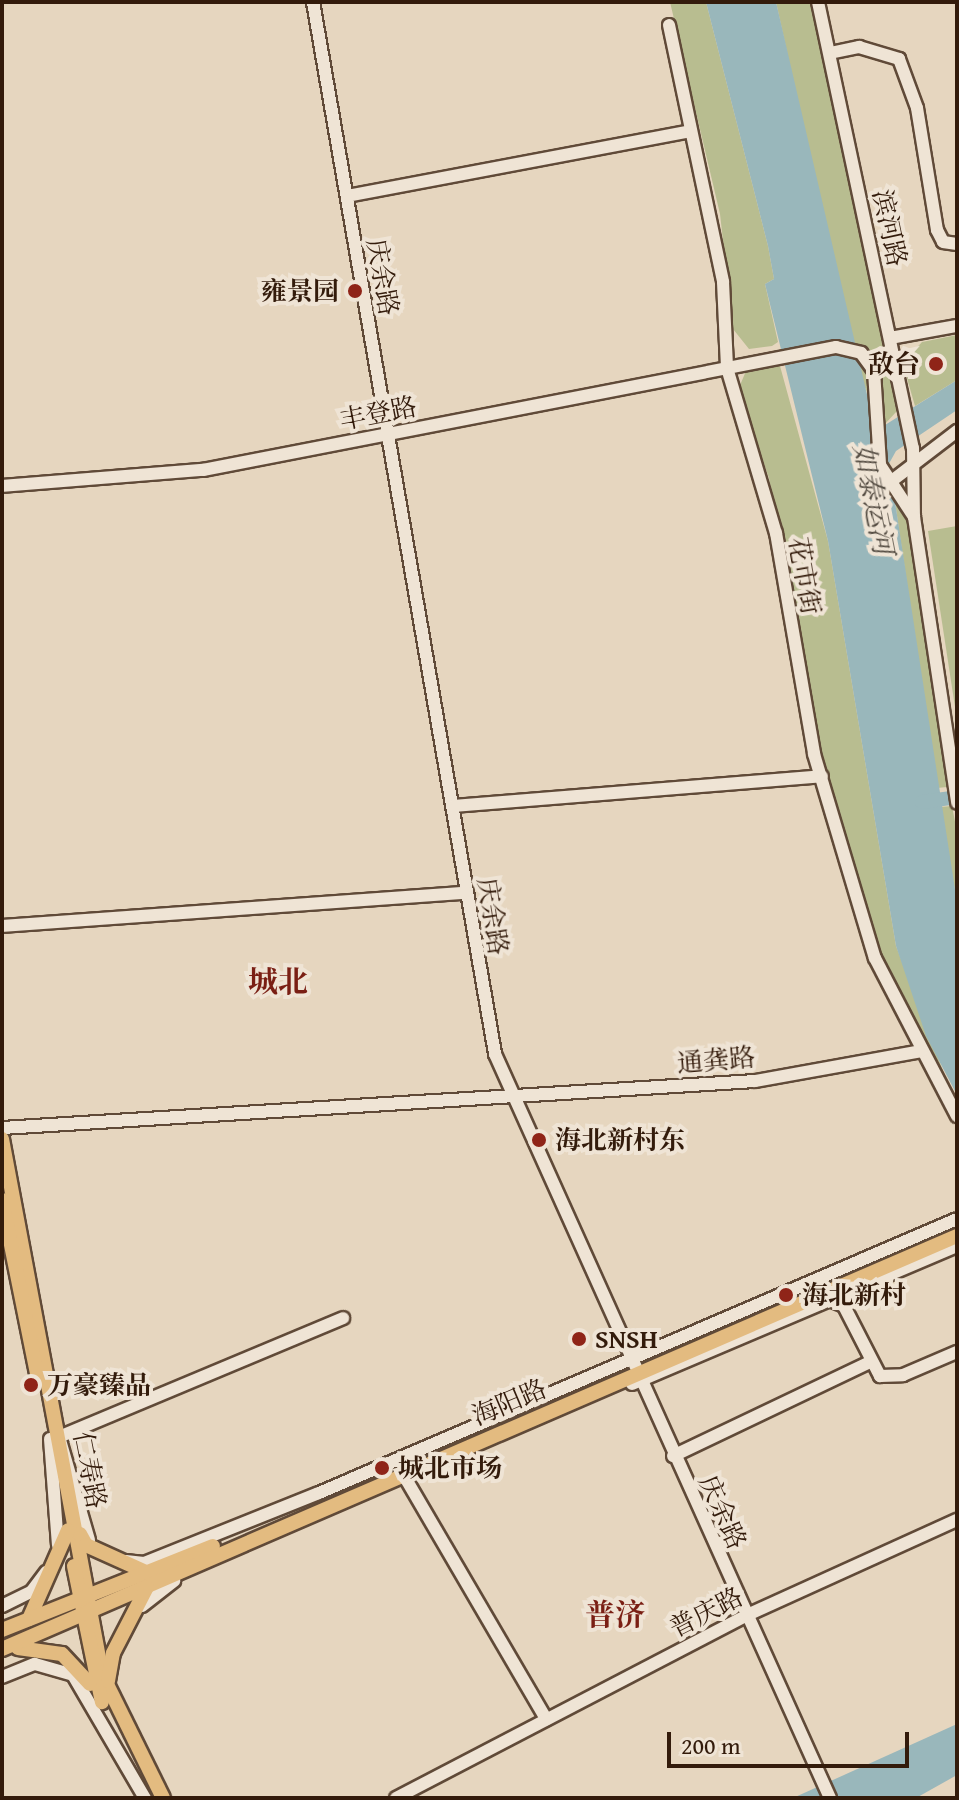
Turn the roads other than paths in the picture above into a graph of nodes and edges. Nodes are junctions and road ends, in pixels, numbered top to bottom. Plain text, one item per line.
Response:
1 (313, 2) edge
2 (818, 2) edge
3 (669, 25) dead end
4 (830, 53) junction
5 (690, 131) junction
6 (347, 196) junction
7 (957, 244) edge
8 (957, 326) edge
9 (890, 338) junction
10 (727, 368) junction
11 (957, 431) edge
12 (387, 434) junction
13 (915, 464) junction
14 (887, 480) junction
15 (2, 486) edge
16 (914, 517) junction
17 (822, 776) junction
18 (957, 803) edge
19 (453, 806) junction
20 (466, 893) junction
21 (2, 926) edge
22 (921, 1051) junction
23 (512, 1097) junction
24 (957, 1116) edge
25 (2, 1128) edge
26 (2, 1139) edge
27 (2, 1200) edge
28 (957, 1219) edge
29 (957, 1228) edge
30 (957, 1236) edge
31 (957, 1246) edge
32 (892, 1260) junction
33 (823, 1290) junction
34 (343, 1318) dead end
35 (957, 1352) edge
36 (870, 1362) junction
37 (635, 1370) junction
38 (54, 1438) junction
39 (673, 1456) junction
40 (405, 1477) junction
41 (957, 1520) edge
42 (72, 1529) junction
43 (147, 1579) junction
44 (84, 1597) junction
45 (2, 1606) edge
46 (86, 1613) junction
47 (745, 1616) junction
48 (29, 1619) junction
49 (2, 1630) edge
50 (2, 1650) edge
51 (2, 1677) edge
52 (111, 1713) junction
53 (546, 1719) junction
54 (145, 1798) edge
55 (154, 1798) edge
56 (163, 1798) edge
57 (170, 1798) edge
58 (396, 1798) edge
59 (830, 1798) edge

1 - 6 street, 庆余路
2 - 4 street, 滨河路
3 - 5 street, 花市街
4 - 7 street
4 - 9 street, 滨河路
5 - 6 street
5 - 10 street, 花市街
6 - 12 street, 庆余路
8 - 9 street
9 - 13 street, 滨河路
10 - 12 street, 丰登路
10 - 14 street, 丰登路
10 - 17 street, 花市街
11 - 13 street
12 - 15 street, 丰登路
12 - 19 street, 庆余路
13 - 14 street
13 - 16 street, 滨河路
14 - 16 street
16 - 18 street, 滨河路
17 - 19 street
17 - 22 street, 花市街
19 - 20 street, 庆余路
20 - 21 street
20 - 23 street, 庆余路
22 - 23 street, 通龚路
22 - 24 street, 花市街
23 - 25 street, 通龚路
23 - 37 street, 庆余路
26 - 38 main road, 仁寿路
27 - 38 main road, 仁寿路
28 - 32 street
29 - 32 main road, 海阳路
30 - 32 main road, 海阳路
31 - 32 street
32 - 33 main road, 海阳路
33 - 36 street
33 - 37 main road, 海阳路
34 - 38 street
35 - 36 street
36 - 39 street
37 - 38 street
37 - 39 street, 庆余路
37 - 40 main road, 海阳路
37 - 43 main road, 海阳路
38 - 42 main road, 仁寿路
38 - 45 street
39 - 47 street, 庆余路
40 - 43 main road, 海阳路
40 - 53 street
40 - 57 street
41 - 47 street, 普庆路
42 - 43 main road
42 - 44 main road, 仁寿路
42 - 48 main road
43 - 44 main road, 海阳路
43 - 46 main road, 海阳路
43 - 52 main road
44 - 46 main road, 仁寿路
44 - 48 main road, 海阳路
46 - 50 main road, 海阳路
46 - 52 main road, 仁寿路
47 - 53 street, 普庆路
47 - 59 street, 庆余路
48 - 49 main road, 海阳路
50 - 52 main road
51 - 54 street
52 - 55 main road, 仁寿路
52 - 56 main road, 仁寿路
53 - 58 street, 普庆路

